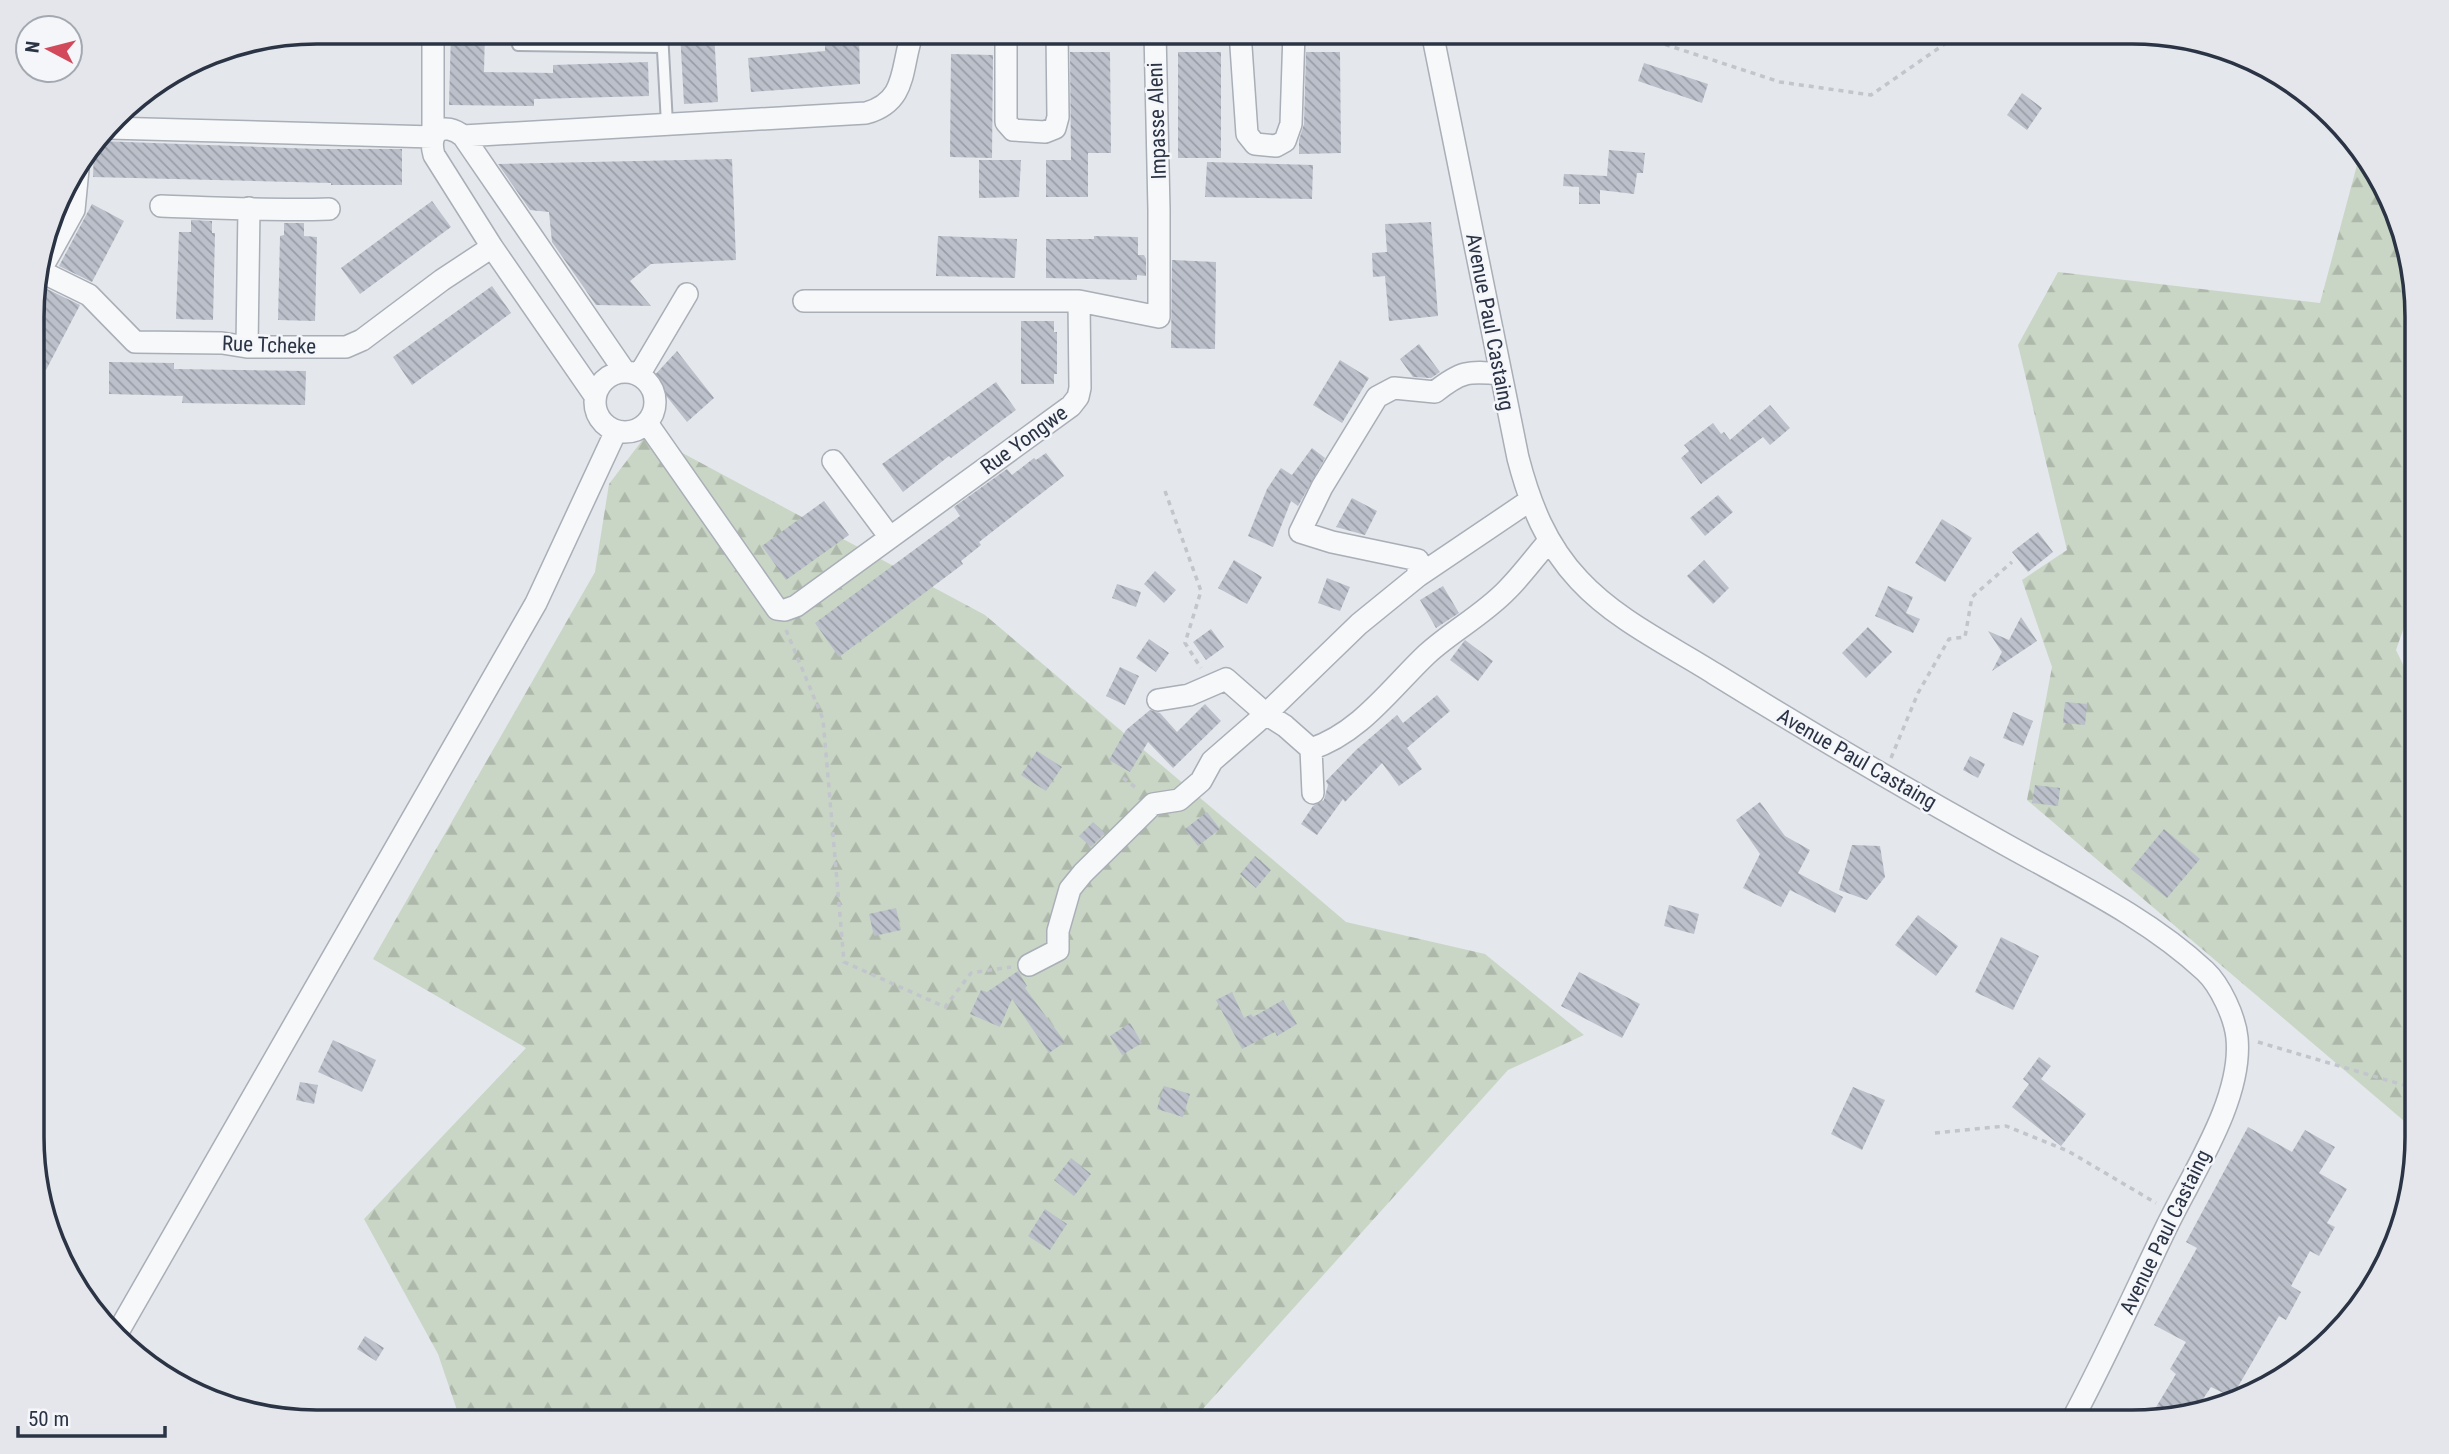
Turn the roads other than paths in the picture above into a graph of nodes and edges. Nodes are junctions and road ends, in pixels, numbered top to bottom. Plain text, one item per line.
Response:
1 (433, 44) edge
2 (518, 44) edge
3 (910, 44) edge
4 (1006, 44) edge
5 (1057, 44) edge
6 (1155, 44) edge
7 (1241, 44) edge
8 (1294, 44) edge
9 (1434, 44) edge
10 (662, 47) joint
11 (667, 124) junction
12 (120, 128) edge
13 (463, 136) junction
14 (433, 137) junction
15 (76, 188) edge
16 (161, 206) dead end
17 (249, 208) junction
18 (329, 209) dead end
19 (492, 247) junction
20 (52, 249) edge
21 (46, 280) edge
22 (687, 293) dead end
23 (804, 301) dead end
24 (1079, 301) junction
25 (247, 347) junction
26 (632, 374) junction
27 (1501, 374) junction
28 (596, 396) junction
29 (648, 423) junction
30 (616, 431) junction
31 (833, 461) dead end
32 (1529, 500) junction
33 (889, 536) junction
34 (1549, 541) junction
35 (1418, 576) junction
36 (1158, 700) dead end
37 (1266, 714) junction
38 (1311, 749) junction
39 (1313, 793) dead end
40 (1029, 965) road end
41 (121, 1327) edge
42 (2077, 1410) edge

1 - 14 street
2 - 10 lane
3 - 11 street
4 - 5 street
6 - 24 street, Impasse Aleni
7 - 8 street
9 - 27 street, Avenue Paul Castaing
10 - 11 lane
11 - 13 street
12 - 14 street
13 - 14 street
13 - 26 street
14 - 19 street
15 - 20 street
16 - 17 street
17 - 18 street
17 - 25 street
19 - 25 street, Rue Tcheke
19 - 28 street
21 - 25 street, Rue Tcheke
22 - 26 street
23 - 24 street
24 - 33 street, Rue Yongwe
26 - 28 street
26 - 29 street
27 - 32 street, Avenue Paul Castaing
27 - 35 street
28 - 30 street
29 - 30 street
29 - 33 street, Rue Yongwe
30 - 41 street
31 - 33 street
32 - 34 street, Avenue Paul Castaing
32 - 35 street
34 - 38 street
34 - 42 street, Avenue Paul Castaing
35 - 37 street
36 - 37 street
37 - 38 street
37 - 40 street
38 - 39 street

